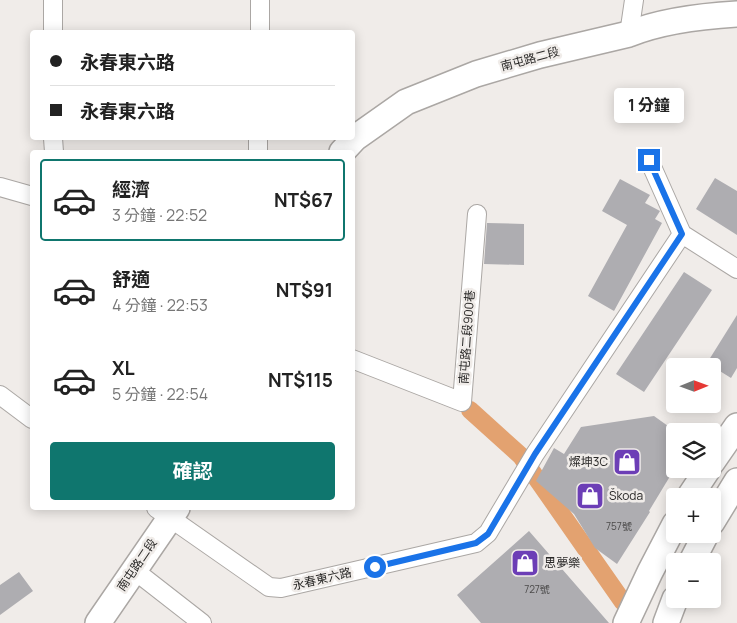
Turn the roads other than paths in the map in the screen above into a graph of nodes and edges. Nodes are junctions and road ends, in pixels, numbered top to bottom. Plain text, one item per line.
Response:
1 (53, 0) edge
2 (260, 0) edge
3 (634, 0) edge
4 (737, 14) edge
5 (53, 30) edge
6 (260, 30) edge
7 (629, 34) junction
8 (355, 138) edge
9 (353, 140) edge
10 (344, 150) edge
11 (649, 160) dead end
12 (0, 187) edge
13 (30, 195) edge
14 (477, 214) dead end
15 (682, 234) junction
16 (737, 270) edge
17 (355, 360) edge
18 (0, 395) edge
19 (30, 418) edge
20 (737, 426) edge
21 (721, 449) edge
22 (737, 481) edge
23 (721, 507) edge
24 (168, 511) edge
25 (666, 541) edge
26 (134, 570) junction
27 (672, 608) edge
28 (98, 623) edge
29 (202, 623) edge
30 (626, 623) edge
31 (666, 623) edge

1 - 5 street
2 - 6 street
3 - 7 street
4 - 7 main road, 南屯路二段
7 - 8 main road, 南屯路二段
9 - 10 main road, 南屯路二段
11 - 15 street
12 - 13 street
14 - 17 street, 南屯路二段900巷
15 - 16 street
15 - 24 street, 永春東六路
18 - 19 street
20 - 21 main road
22 - 23 main road
24 - 26 main road, 南屯路二段
25 - 30 main road
26 - 28 main road, 南屯路二段
26 - 29 street
27 - 31 main road

